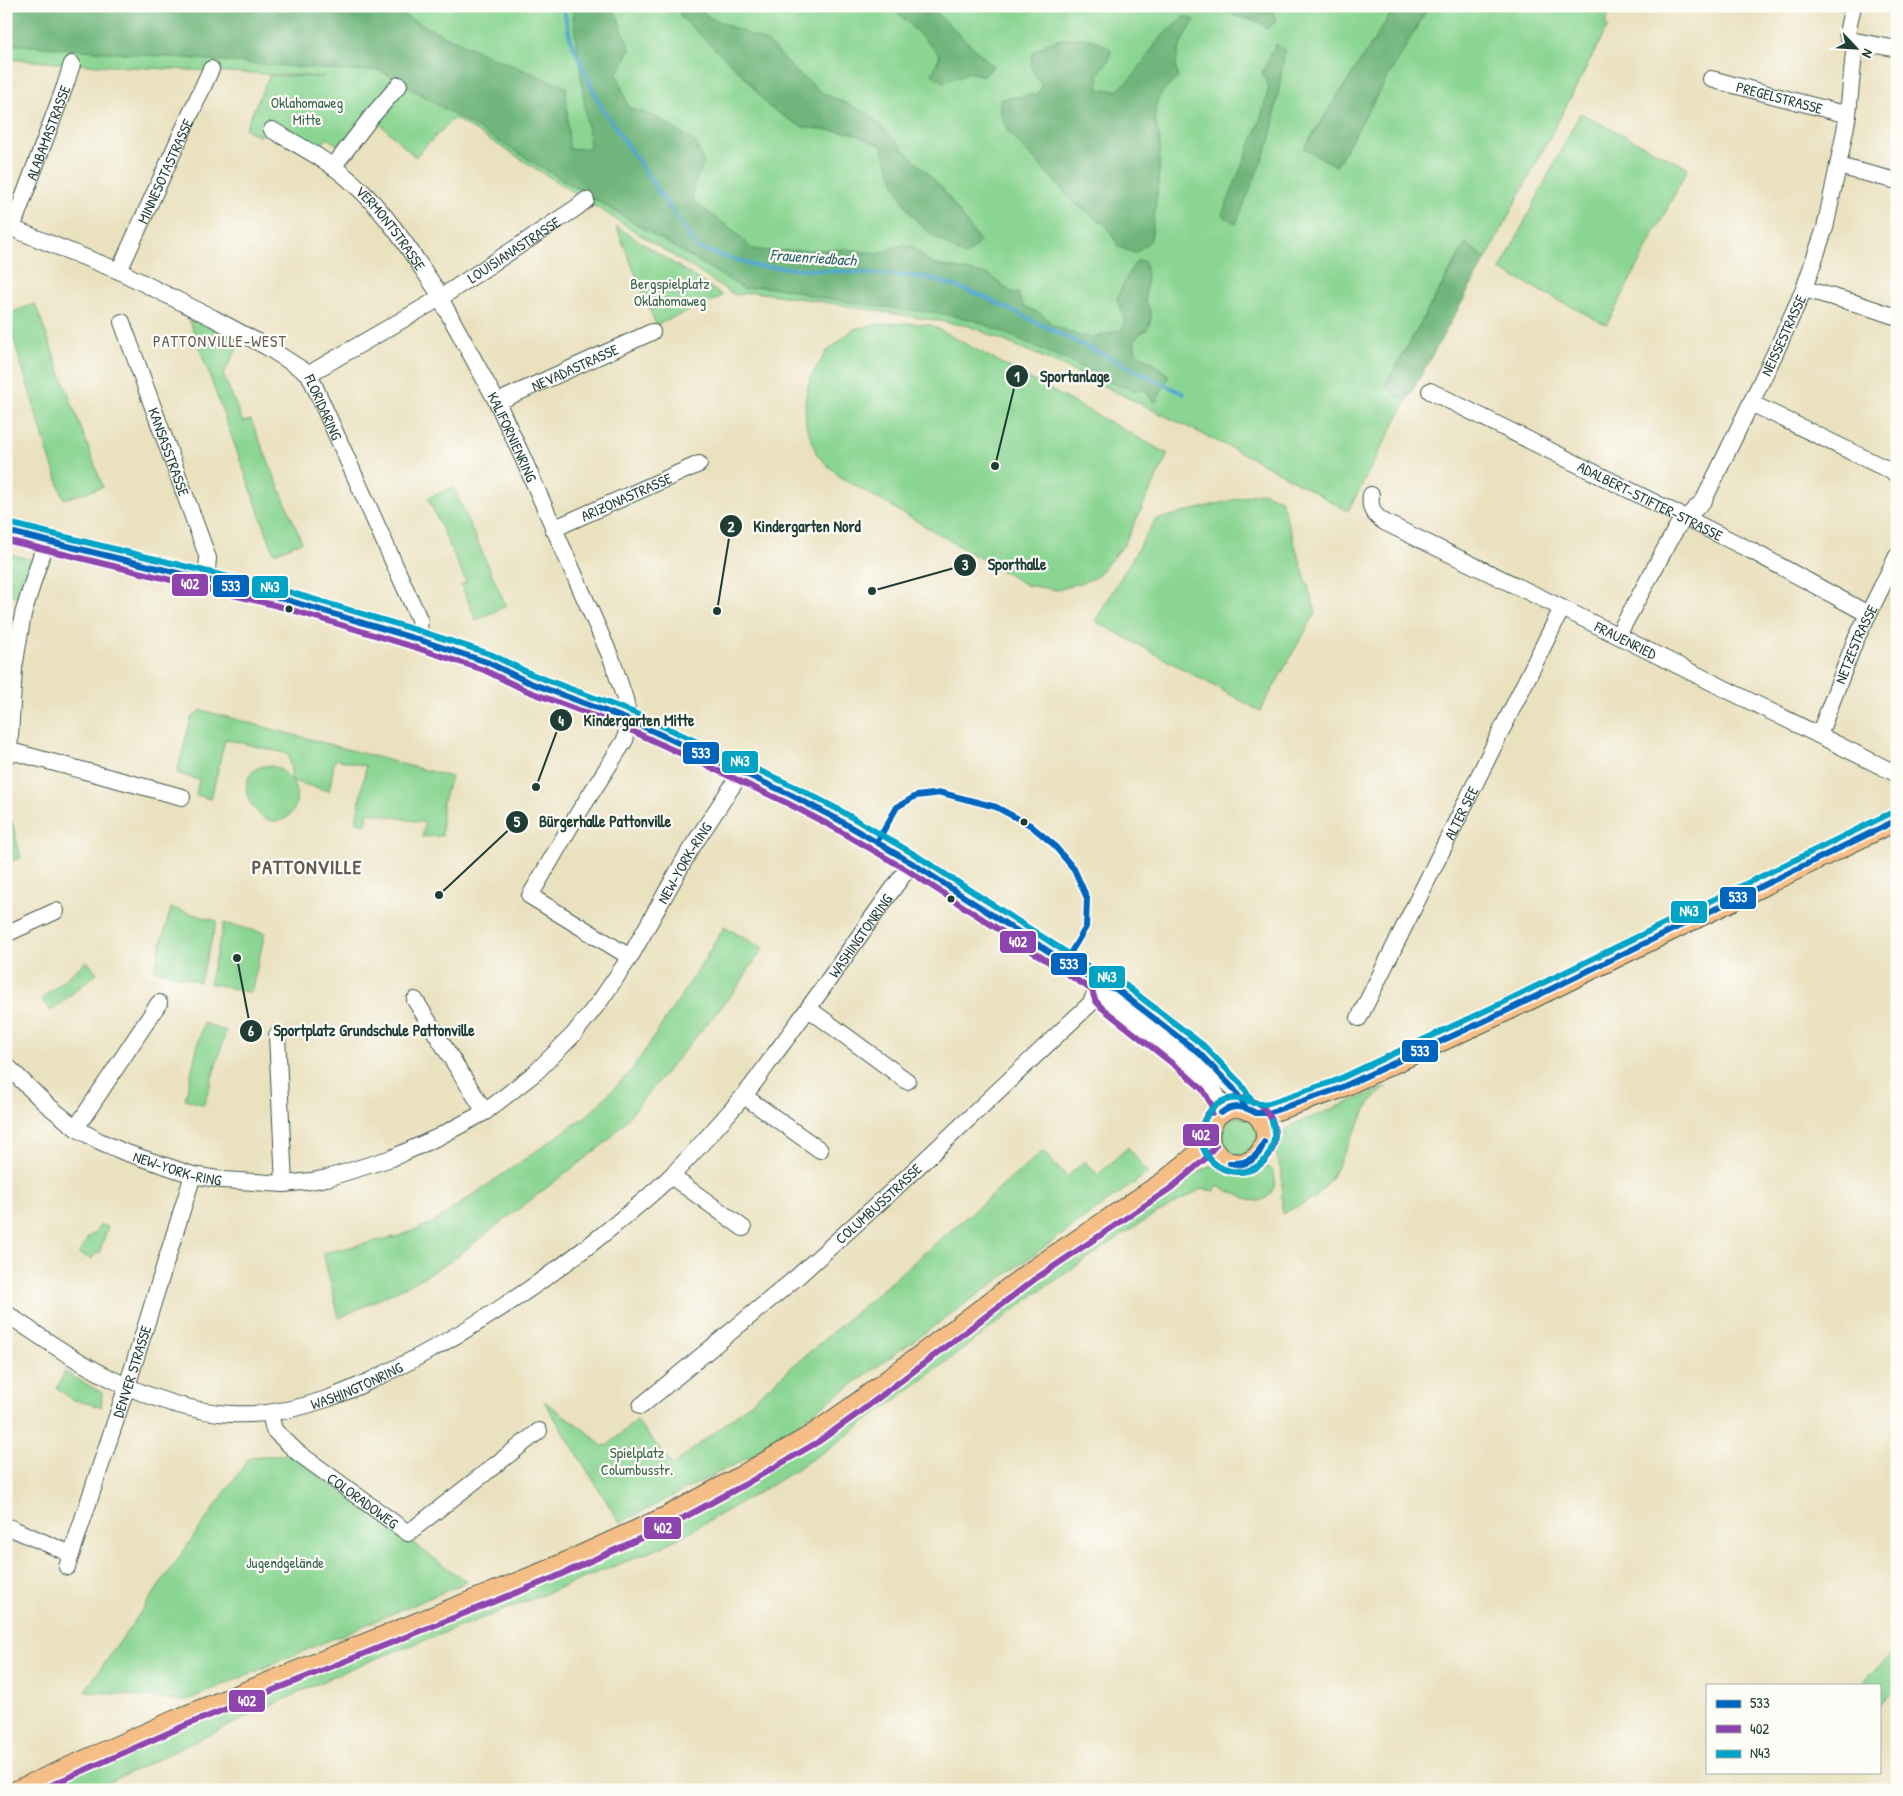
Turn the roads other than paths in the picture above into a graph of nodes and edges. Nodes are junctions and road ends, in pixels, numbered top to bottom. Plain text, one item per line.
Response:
1 (1853, 6) edge
2 (1855, 42) junction
3 (1897, 49) edge
4 (72, 64) dead end
5 (211, 70) dead end
6 (1711, 79) dead end
7 (399, 85) dead end
8 (1848, 115) junction
9 (272, 130) dead end
10 (1838, 166) junction
11 (333, 167) junction
12 (1897, 181) edge
13 (586, 200) dead end
14 (9, 227) edge
15 (119, 271) junction
16 (1804, 289) junction
17 (440, 298) junction
18 (1897, 317) edge
19 (122, 322) dead end
20 (652, 332) dead end
21 (309, 374) junction
22 (1430, 391) dead end
23 (496, 402) junction
24 (1751, 403) junction
25 (699, 464) dead end
26 (1897, 474) edge
27 (1371, 495) dead end
28 (1687, 519) junction
29 (553, 529) junction
30 (6, 530) edge
31 (46, 540) junction
32 (1897, 556) edge
33 (206, 581) junction
34 (1562, 608) junction
35 (1868, 614) junction
36 (1618, 636) junction
37 (420, 640) junction
38 (629, 720) junction
39 (1819, 735) junction
40 (8, 754) edge
41 (740, 771) junction
42 (1897, 774) edge
43 (182, 797) dead end
44 (1897, 820) edge
45 (912, 863) junction
46 (56, 911) dead end
47 (6, 934) edge
48 (630, 957) junction
49 (1099, 984) junction
50 (415, 1000) dead end
51 (159, 1003) dead end
52 (808, 1009) junction
53 (1359, 1018) dead end
54 (276, 1035) dead end
55 (6, 1066) edge
56 (907, 1081) dead end
57 (1338, 1089) junction
58 (744, 1096) junction
59 (1251, 1110) junction
60 (485, 1112) junction
61 (1221, 1112) junction
62 (76, 1128) junction
63 (1266, 1132) junction
64 (1210, 1140) junction
65 (820, 1150) dead end
66 (1225, 1161) junction
67 (193, 1175) junction
68 (671, 1176) junction
69 (1165, 1181) junction
70 (284, 1184) junction
71 (742, 1228) dead end
72 (6, 1313) edge
73 (127, 1386) junction
74 (640, 1406) dead end
75 (270, 1413) junction
76 (539, 1431) dead end
77 (6, 1526) edge
78 (18, 1790) edge

1 - 2 street, NEISSESTRASSE
2 - 3 street
2 - 8 street, NEISSESTRASSE
4 - 14 street, ALABAMASTRASSE
5 - 15 street, MINNESOTASTRASSE
6 - 8 street, PREGELSTRASSE
7 - 11 street
8 - 10 street, NEISSESTRASSE
9 - 11 street, VERMONTSTRASSE
10 - 12 street
10 - 16 street, NEISSESTRASSE
11 - 17 street, VERMONTSTRASSE
13 - 17 street, LOUISIANASTRASSE
14 - 15 street, FLORIDARING
15 - 21 street, FLORIDARING
16 - 18 street
16 - 24 street, NEISSESTRASSE
17 - 21 street
17 - 23 street, KALIFORNIENRING
19 - 33 street, KANSASSTRASSE
20 - 23 street, NEVADASTRASSE
21 - 37 street, FLORIDARING
22 - 28 street, ADALBERT-STIFTER-STRASSE
23 - 29 street, KALIFORNIENRING
24 - 26 street
24 - 28 street, NEISSESTRASSE
25 - 29 street, ARIZONASTRASSE
27 - 34 street, FRAUENRIED
28 - 35 street, ADALBERT-STIFTER-STRASSE
28 - 36 street, NEISSESTRASSE
29 - 38 street, KALIFORNIENRING
30 - 31 street
31 - 33 street
31 - 40 street
32 - 35 street, NETZESTRASSE
33 - 37 street
34 - 36 street, FRAUENRIED
34 - 53 street, ALTER SEE
35 - 39 street, NETZESTRASSE
36 - 39 street, FRAUENRIED
37 - 38 street
38 - 41 street
38 - 48 street
39 - 42 street, FRAUENRIED
40 - 43 street
41 - 45 street
41 - 48 street, NEW-YORK-RING
44 - 57 main road
45 - 49 street
45 - 52 street, WASHINGTONRING
46 - 47 street
48 - 60 street, NEW-YORK-RING
49 - 59 street
49 - 61 street
49 - 74 street, COLUMBUSSTRASSE
50 - 60 street
51 - 62 street
52 - 56 street
52 - 58 street, WASHINGTONRING
54 - 70 street
55 - 62 street, NEW-YORK-RING
57 - 59 main road
57 - 63 main road
58 - 65 street
58 - 68 street, WASHINGTONRING
59 - 61 main road
59 - 63 main road
60 - 70 street, NEW-YORK-RING
61 - 64 main road
62 - 67 street, NEW-YORK-RING
63 - 66 main road
64 - 66 main road
64 - 69 main road
66 - 69 main road
67 - 70 street, NEW-YORK-RING
67 - 73 street, DENVER STRASSE
68 - 71 street
68 - 75 street, WASHINGTONRING
69 - 78 main road
72 - 73 street, WASHINGTONRING
73 - 75 street, WASHINGTONRING
73 - 77 street, DENVER STRASSE
75 - 76 street, COLORADOWEG

